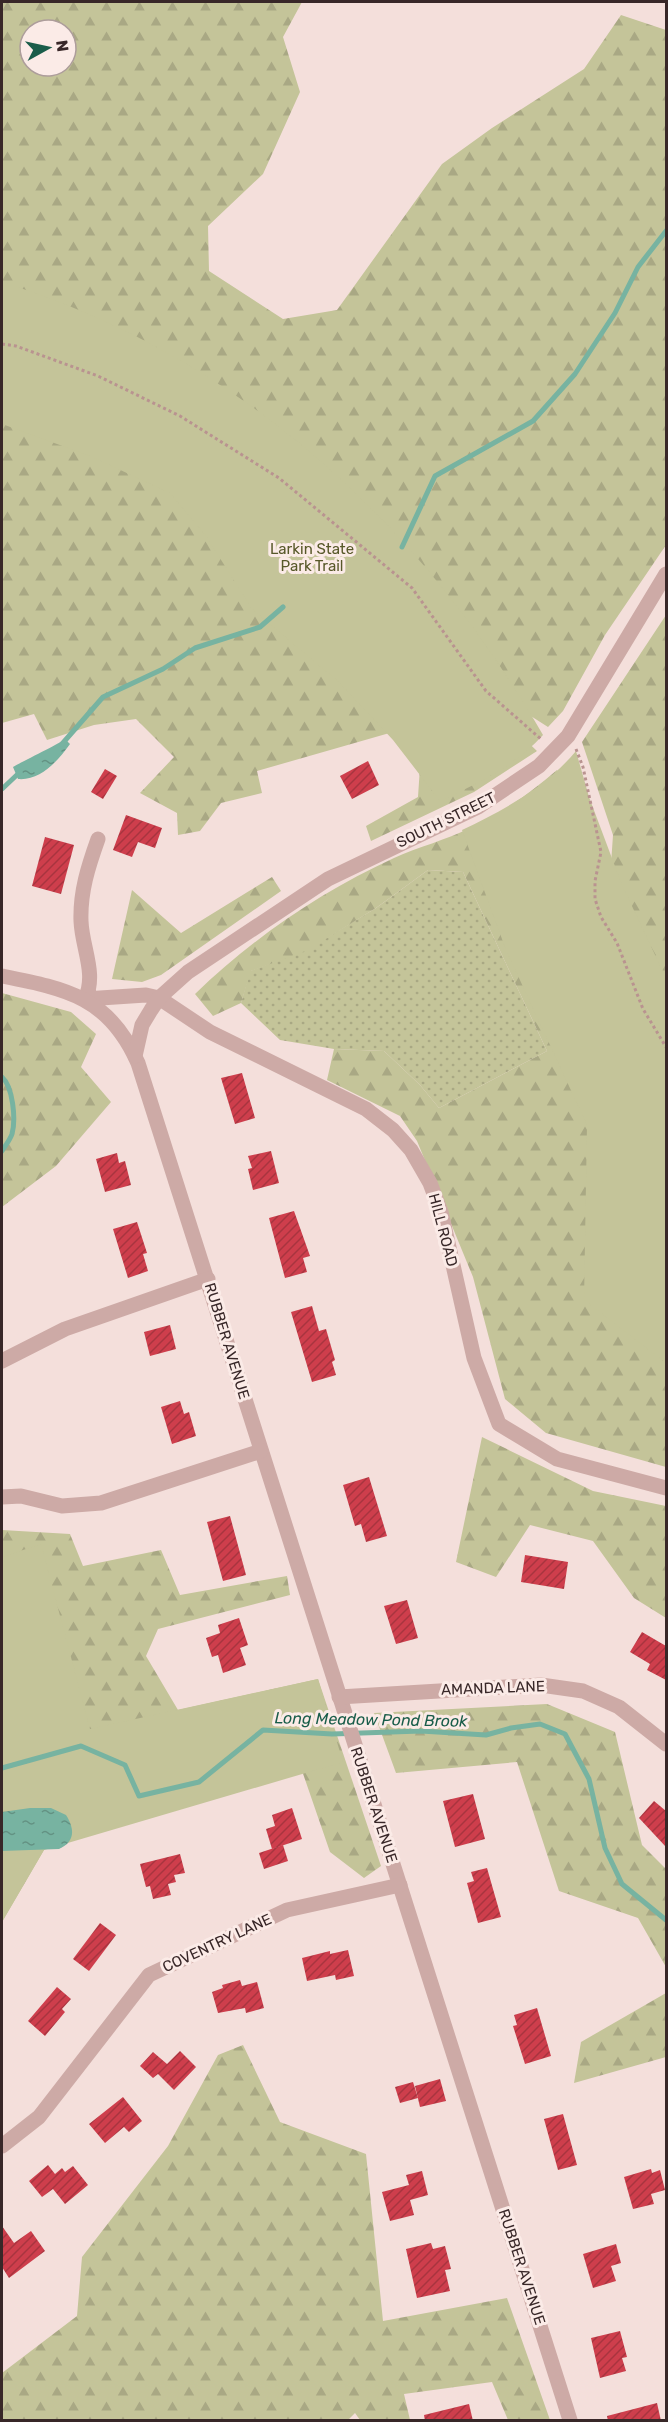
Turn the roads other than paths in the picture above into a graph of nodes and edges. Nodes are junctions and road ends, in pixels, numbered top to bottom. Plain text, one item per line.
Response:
1 (666, 574) edge
2 (98, 839) dead end
3 (2, 976) edge
4 (159, 998) junction
5 (85, 999) junction
6 (135, 1056) junction
7 (208, 1279) junction
8 (2, 1361) edge
9 (261, 1451) junction
10 (666, 1488) edge
11 (2, 1497) edge
12 (339, 1697) junction
13 (666, 1744) edge
14 (400, 1885) junction
15 (2, 2146) edge
16 (570, 2421) edge

1 - 4 street, SOUTH STREET
2 - 5 street
3 - 5 street
4 - 5 street
4 - 6 street, SOUTH STREET
4 - 10 street, HILL ROAD
5 - 6 street, RUBBER AVENUE
6 - 7 street, RUBBER AVENUE
7 - 8 street
7 - 9 street, RUBBER AVENUE
9 - 11 street
9 - 12 street, RUBBER AVENUE
12 - 13 street, AMANDA LANE
12 - 14 street, RUBBER AVENUE
14 - 15 street, COVENTRY LANE
14 - 16 street, RUBBER AVENUE

